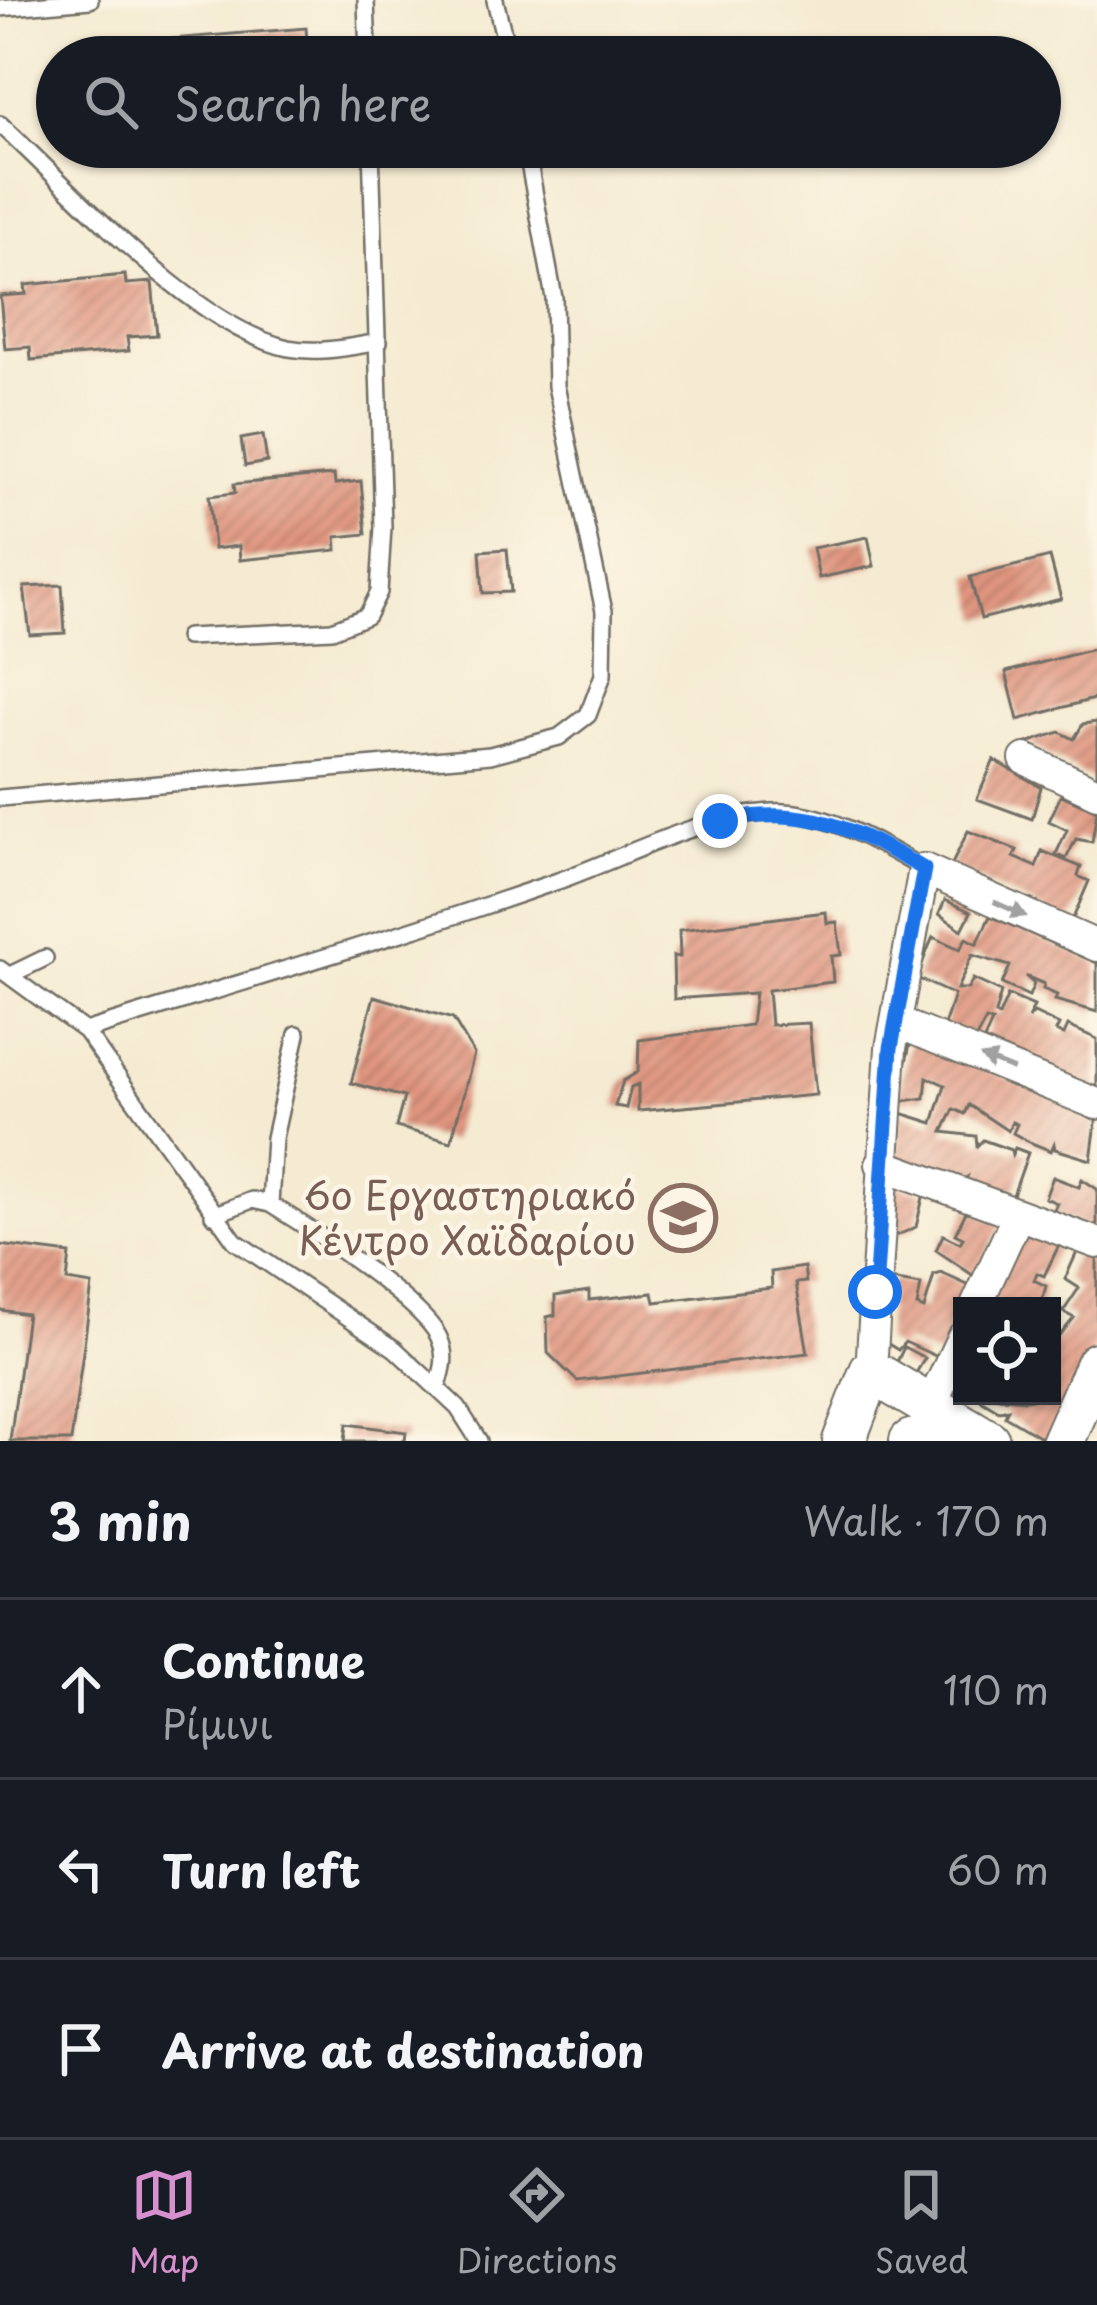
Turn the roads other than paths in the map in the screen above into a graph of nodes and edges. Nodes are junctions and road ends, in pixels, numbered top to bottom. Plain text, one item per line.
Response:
1 (90, 0) edge
2 (366, 0) edge
3 (495, 0) edge
4 (0, 8) edge
5 (367, 36) edge
6 (504, 36) edge
7 (0, 124) edge
8 (36, 157) edge
9 (48, 168) edge
10 (372, 168) edge
11 (530, 168) edge
12 (379, 342) junction
13 (187, 637) dead end
14 (1024, 759) dead end
15 (1097, 793) edge
16 (0, 798) edge
17 (924, 869) junction
18 (1097, 946) edge
19 (45, 958) dead end
20 (5, 972) edge
21 (896, 1022) junction
22 (85, 1030) junction
23 (297, 1034) dead end
24 (1097, 1104) edge
25 (880, 1165) junction
26 (270, 1204) junction
27 (213, 1215) junction
28 (1018, 1215) junction
29 (1097, 1243) edge
30 (980, 1297) edge
31 (953, 1356) edge
32 (1097, 1364) edge
33 (872, 1371) junction
34 (438, 1386) junction
35 (920, 1424) edge
36 (979, 1435) edge
37 (479, 1441) edge
38 (844, 1441) edge
39 (878, 1441) edge
40 (1063, 1441) edge

1 - 4 lane
2 - 5 lane
3 - 6 lane
7 - 8 lane
9 - 12 lane
10 - 12 lane
11 - 16 lane
12 - 13 lane
14 - 15 street
17 -> 18 street
17 - 21 street
17 - 22 lane
19 - 20 lane
20 - 22 lane
24 -> 21 street
21 - 25 street
22 - 27 lane
23 - 26 lane
25 - 28 street
25 - 33 street
26 - 27 lane
26 - 34 lane
27 - 34 lane
28 - 29 street
28 - 30 street
31 - 35 street
32 - 40 street
33 - 35 street
33 - 38 street
33 - 39 street
34 - 37 lane
35 - 36 street

